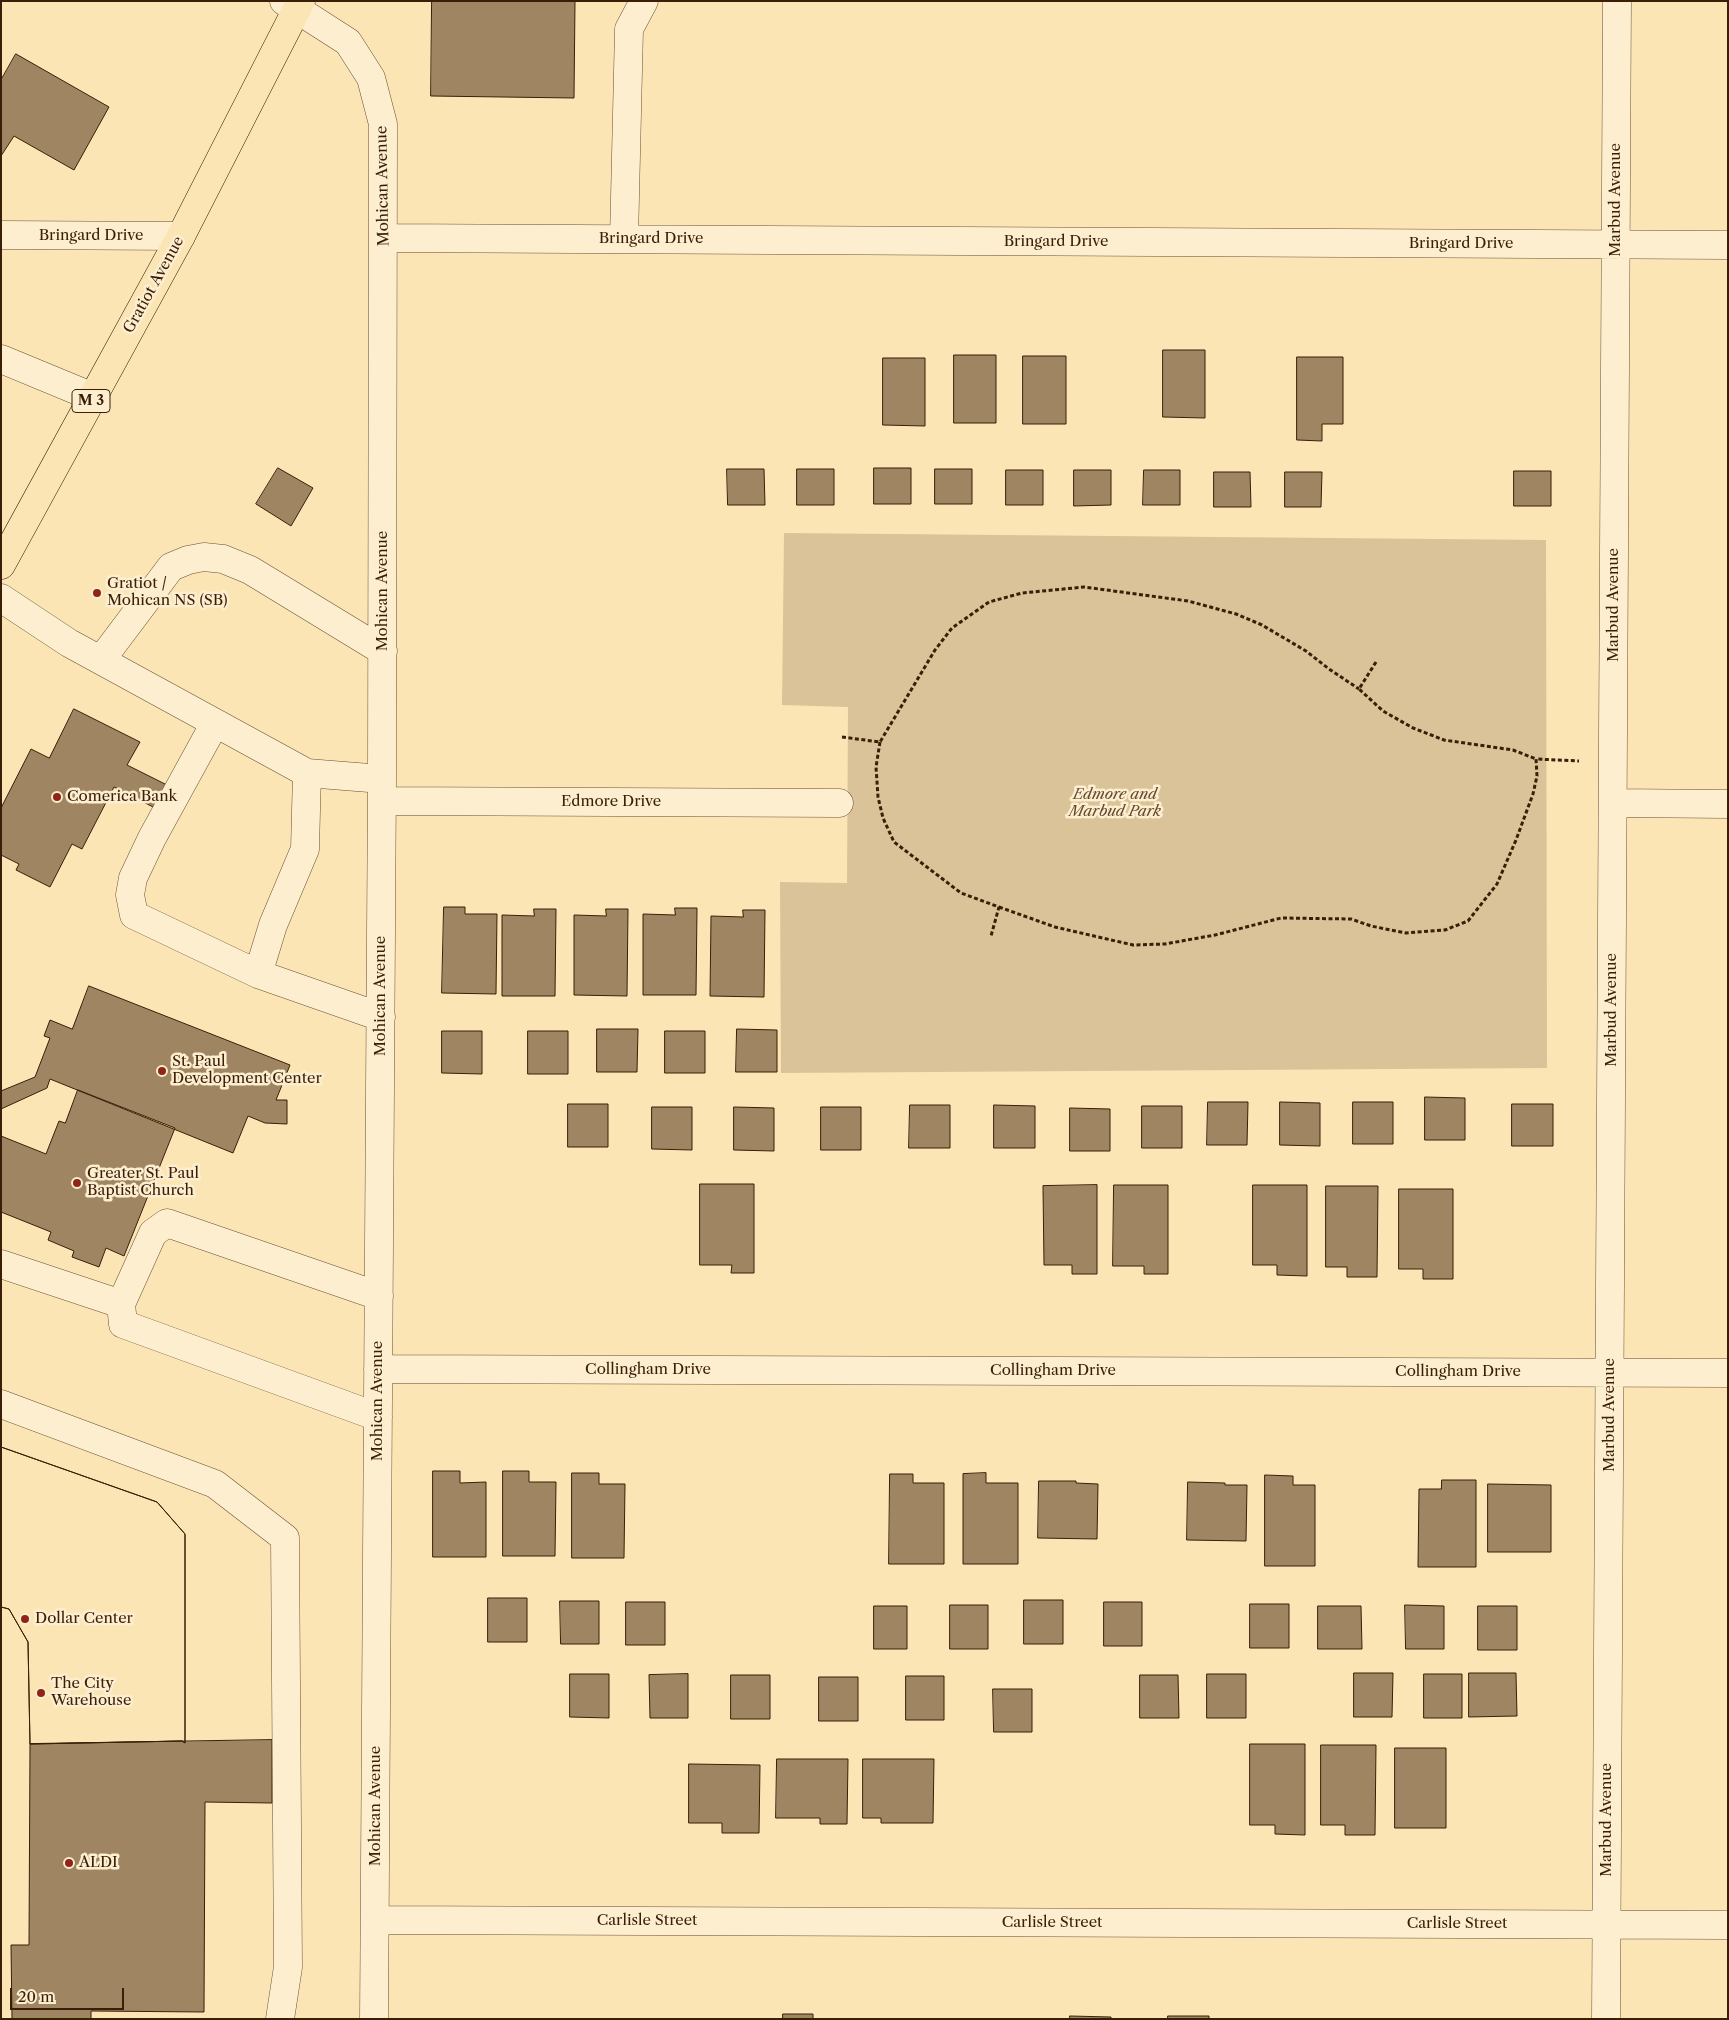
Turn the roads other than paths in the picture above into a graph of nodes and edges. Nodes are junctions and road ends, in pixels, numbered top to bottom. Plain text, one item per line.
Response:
1 (644, 1) edge
2 (1617, 1) edge
3 (294, 4) edge
4 (1, 235) edge
5 (181, 236) junction
6 (384, 238) junction
7 (624, 239) junction
8 (1616, 245) junction
9 (1728, 245) edge
10 (1, 359) edge
11 (93, 397) junction
12 (1, 565) edge
13 (1, 598) edge
14 (383, 651) junction
15 (101, 660) junction
16 (215, 723) junction
17 (307, 773) junction
18 (382, 790) junction
19 (839, 803) dead end
20 (1613, 803) junction
21 (1728, 804) edge
22 (258, 974) junction
23 (381, 1017) junction
24 (1, 1264) edge
25 (379, 1296) junction
26 (121, 1304) junction
27 (378, 1369) junction
28 (1610, 1372) junction
29 (1728, 1373) edge
30 (1, 1404) edge
31 (378, 1417) junction
32 (375, 1920) junction
33 (1606, 1925) junction
34 (1728, 1925) edge
35 (280, 2019) edge
36 (374, 2019) edge
37 (1606, 2019) edge

1 - 7 street
2 - 8 street, Marbud Avenue
3 - 5 main road, Gratiot Avenue / M 3
3 - 6 street, Mohican Avenue
4 - 5 street, Bringard Drive
5 - 11 main road, Gratiot Avenue / M 3
6 - 7 street, Bringard Drive
6 - 14 street, Mohican Avenue
7 - 8 street, Bringard Drive
8 - 9 street, Bringard Drive
8 - 20 street, Marbud Avenue
10 - 11 street
11 - 12 main road, Gratiot Avenue / M 3
13 - 15 street
14 - 15 street
14 - 18 street, Mohican Avenue
15 - 16 street
16 - 17 street
16 - 22 street
17 - 18 street, Edmore Drive
17 - 22 street
18 - 19 street, Edmore Drive
18 - 23 street, Mohican Avenue
20 - 21 street
20 - 28 street, Marbud Avenue
22 - 23 street
23 - 25 street, Mohican Avenue
24 - 26 street
25 - 26 street
25 - 27 street, Mohican Avenue
26 - 31 street
27 - 28 street, Collingham Drive
27 - 31 street, Mohican Avenue
28 - 29 street, Collingham Drive
28 - 33 street, Marbud Avenue
30 - 35 street
31 - 32 street, Mohican Avenue
32 - 33 street, Carlisle Street
32 - 36 street, Mohican Avenue
33 - 34 street, Carlisle Street
33 - 37 street, Marbud Avenue

